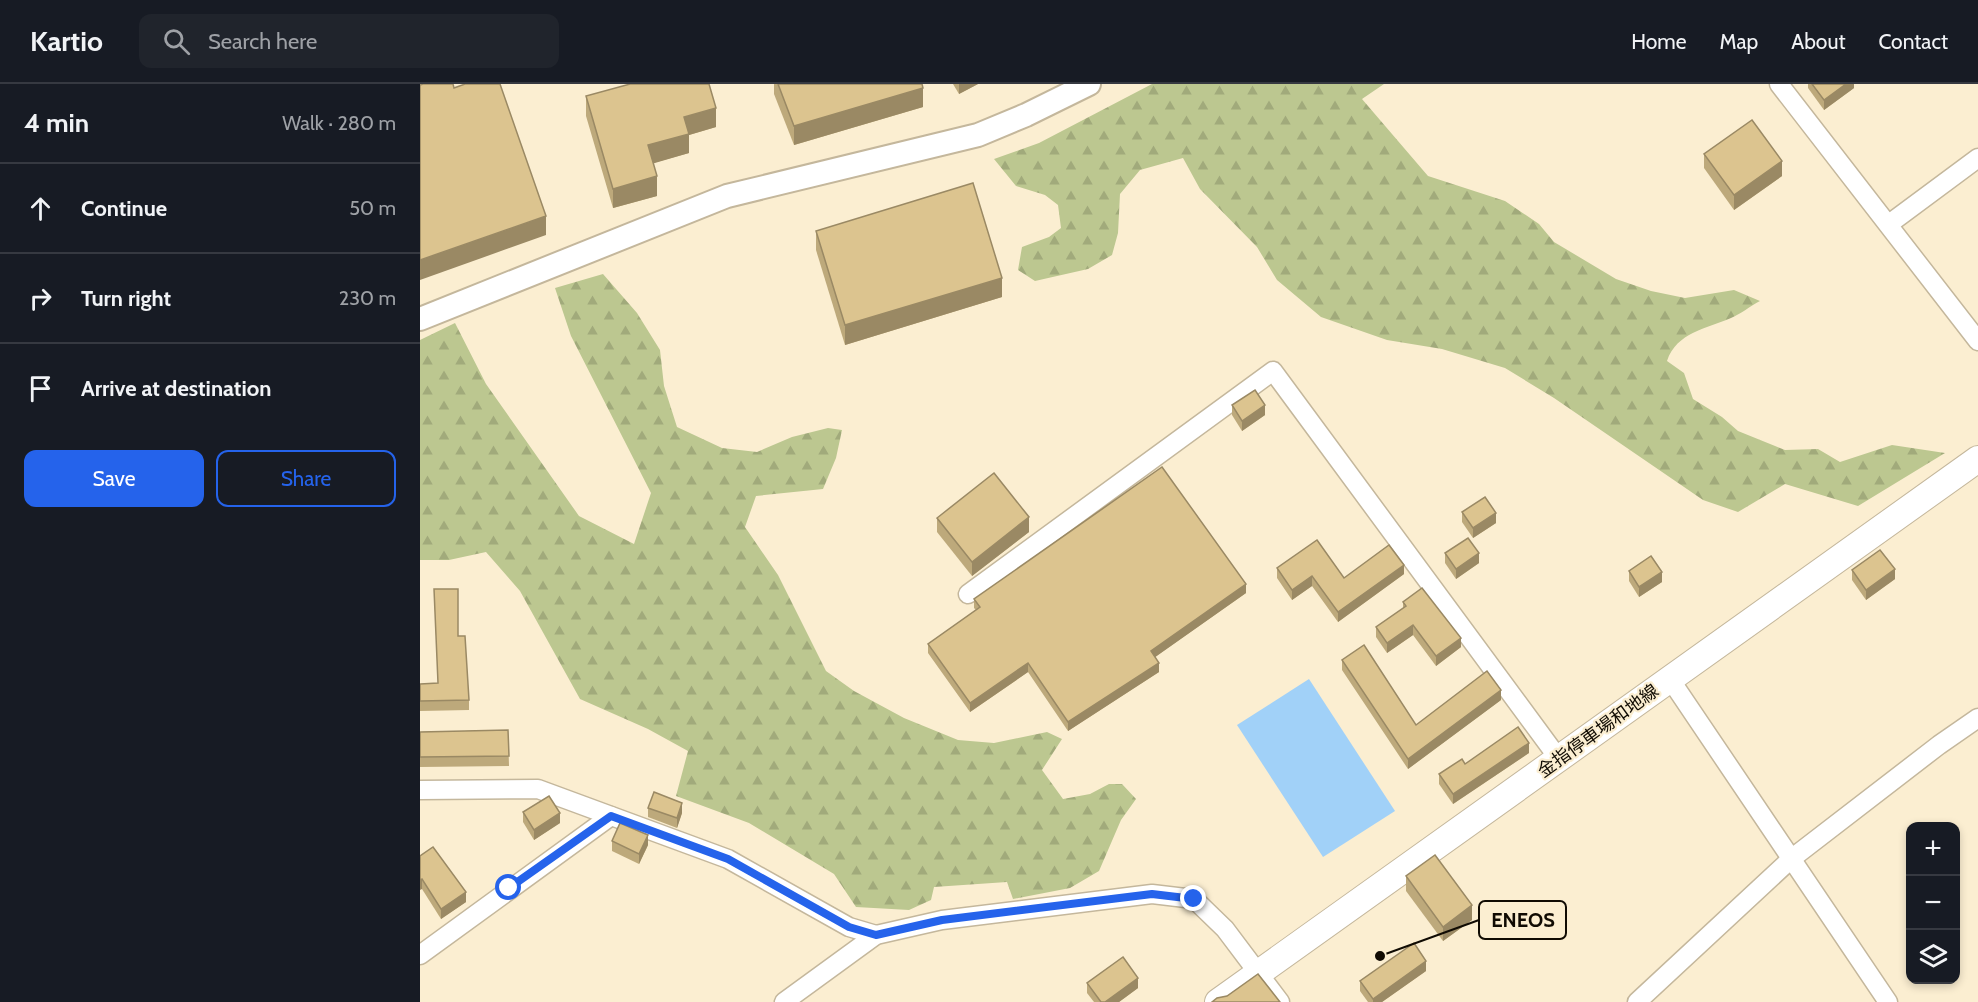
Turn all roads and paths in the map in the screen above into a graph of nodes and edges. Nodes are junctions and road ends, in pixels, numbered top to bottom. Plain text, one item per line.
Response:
1 (1089, 84) edge
2 (1779, 84) edge
3 (1978, 158) edge
4 (1889, 224) junction
5 (420, 319) edge
6 (1978, 341) edge
7 (1978, 459) edge
8 (968, 594) dead end
9 (1670, 679) junction
10 (1978, 718) edge
11 (1559, 759) junction
12 (420, 789) edge
13 (611, 816) junction
14 (1791, 859) junction
15 (876, 935) junction
16 (420, 955) edge
17 (1258, 973) junction
18 (784, 1002) edge
19 (1218, 1002) edge
20 (1280, 1002) edge
21 (1637, 1002) edge
22 (1888, 1002) edge

1 - 5 street
2 - 4 street
3 - 4 street
4 - 6 street
7 - 9 main road, 金指停車場和地線
8 - 11 street
9 - 11 main road, 金指停車場和地線
9 - 14 street
10 - 14 street
11 - 17 main road, 金指停車場和地線
12 - 13 street
13 - 15 street
13 - 16 street
14 - 21 street
14 - 22 street
15 - 17 street
15 - 18 street
17 - 19 main road, 金指停車場和地線
17 - 20 street

